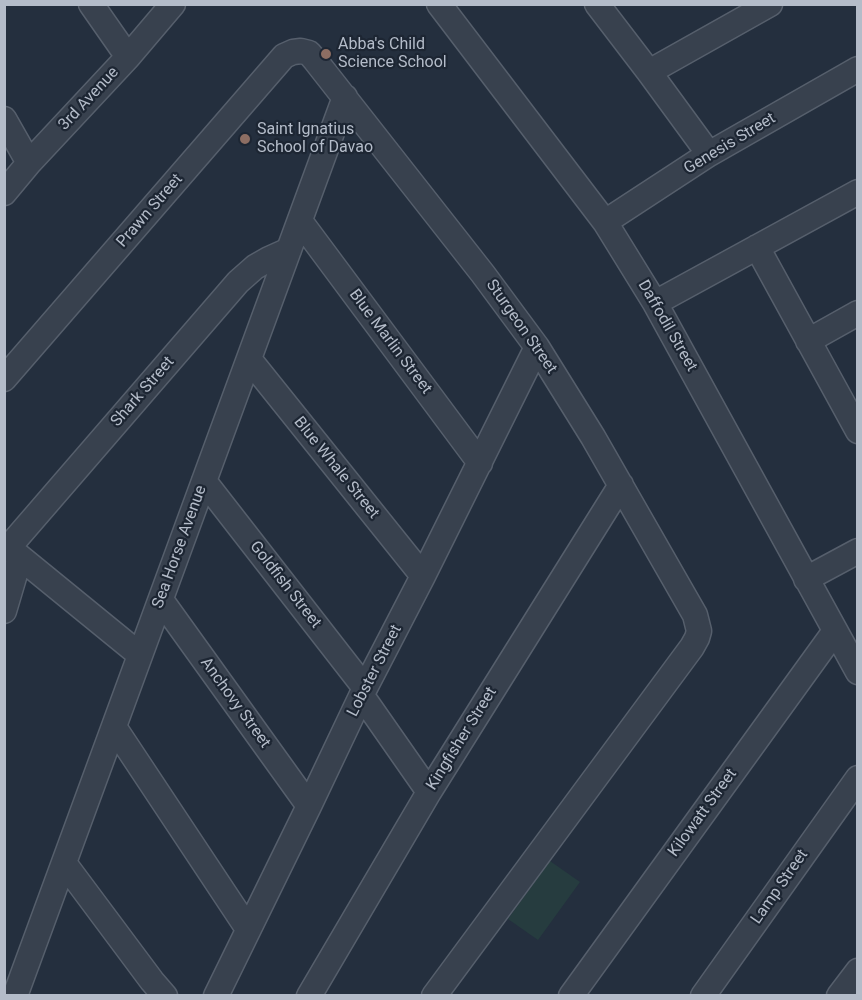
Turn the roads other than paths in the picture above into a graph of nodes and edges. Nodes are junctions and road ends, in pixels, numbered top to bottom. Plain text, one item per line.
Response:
1 (91, 4) edge
2 (173, 4) edge
3 (439, 4) edge
4 (597, 4) edge
5 (770, 4) edge
6 (301, 51) joint
7 (128, 57) junction
8 (858, 69) edge
9 (650, 72) junction
10 (345, 97) junction
11 (4, 119) edge
12 (709, 154) junction
13 (29, 163) junction
14 (858, 192) edge
15 (4, 193) edge
16 (300, 221) junction
17 (605, 222) junction
18 (757, 247) junction
19 (289, 250) junction
20 (655, 303) junction
21 (858, 313) edge
22 (808, 341) junction
23 (537, 347) junction
24 (249, 359) junction
25 (4, 379) edge
26 (857, 430) edge
27 (480, 463) junction
28 (204, 481) junction
29 (621, 485) junction
30 (11, 549) edge
31 (858, 551) edge
32 (423, 576) junction
33 (806, 579) junction
34 (161, 600) junction
35 (4, 611) edge
36 (835, 631) junction
37 (140, 655) junction
38 (858, 672) edge
39 (364, 692) junction
40 (114, 727) junction
41 (858, 778) edge
42 (429, 792) junction
43 (309, 806) junction
44 (64, 863) junction
45 (248, 930) junction
46 (858, 971) edge
47 (20, 992) edge
48 (165, 996) edge
49 (216, 996) edge
50 (309, 996) edge
51 (434, 996) edge
52 (571, 996) edge
53 (703, 996) edge
54 (839, 996) edge

1 - 7 street
2 - 7 street, 3rd Avenue
3 - 17 street, Daffodil Street
4 - 9 street
5 - 9 street
6 - 10 street, Sturgeon Street
6 - 25 street, Prawn Street
7 - 13 street, 3rd Avenue
8 - 12 street, Genesis Street
9 - 12 street
10 - 16 street, Sea Horse Avenue
10 - 23 street, Sturgeon Street
11 - 13 street
12 - 17 street, Genesis Street
13 - 15 street, 3rd Avenue
14 - 18 street
16 - 19 street, Sea Horse Avenue
16 - 27 street, Blue Marlin Street
17 - 20 street, Daffodil Street
18 - 20 street
18 - 22 street
19 - 24 street, Sea Horse Avenue
19 - 30 street, Shark Street
20 - 33 street, Daffodil Street
21 - 22 street
22 - 26 street
23 - 27 street, Lobster Street
23 - 29 street, Sturgeon Street
24 - 28 street, Sea Horse Avenue
24 - 32 street, Blue Whale Street
27 - 32 street, Lobster Street
28 - 34 street, Sea Horse Avenue
28 - 39 street, Goldfish Street
29 - 42 street, Kingfisher Street
29 - 51 street, Sturgeon Street
30 - 35 street
30 - 37 street
31 - 33 street
32 - 39 street, Lobster Street
33 - 36 street, Daffodil Street
34 - 37 street, Sea Horse Avenue
34 - 43 street, Anchovy Street
36 - 38 street, Daffodil Street
36 - 52 street, Kilowatt Street
37 - 40 street, Sea Horse Avenue
39 - 42 street, Goldfish Street
39 - 43 street, Lobster Street
40 - 44 street, Sea Horse Avenue
40 - 45 street
41 - 53 street, Lamp Street
42 - 50 street, Kingfisher Street
43 - 45 street, Lobster Street
44 - 47 street, Sea Horse Avenue
44 - 48 street
45 - 49 street, Lobster Street
46 - 54 street

